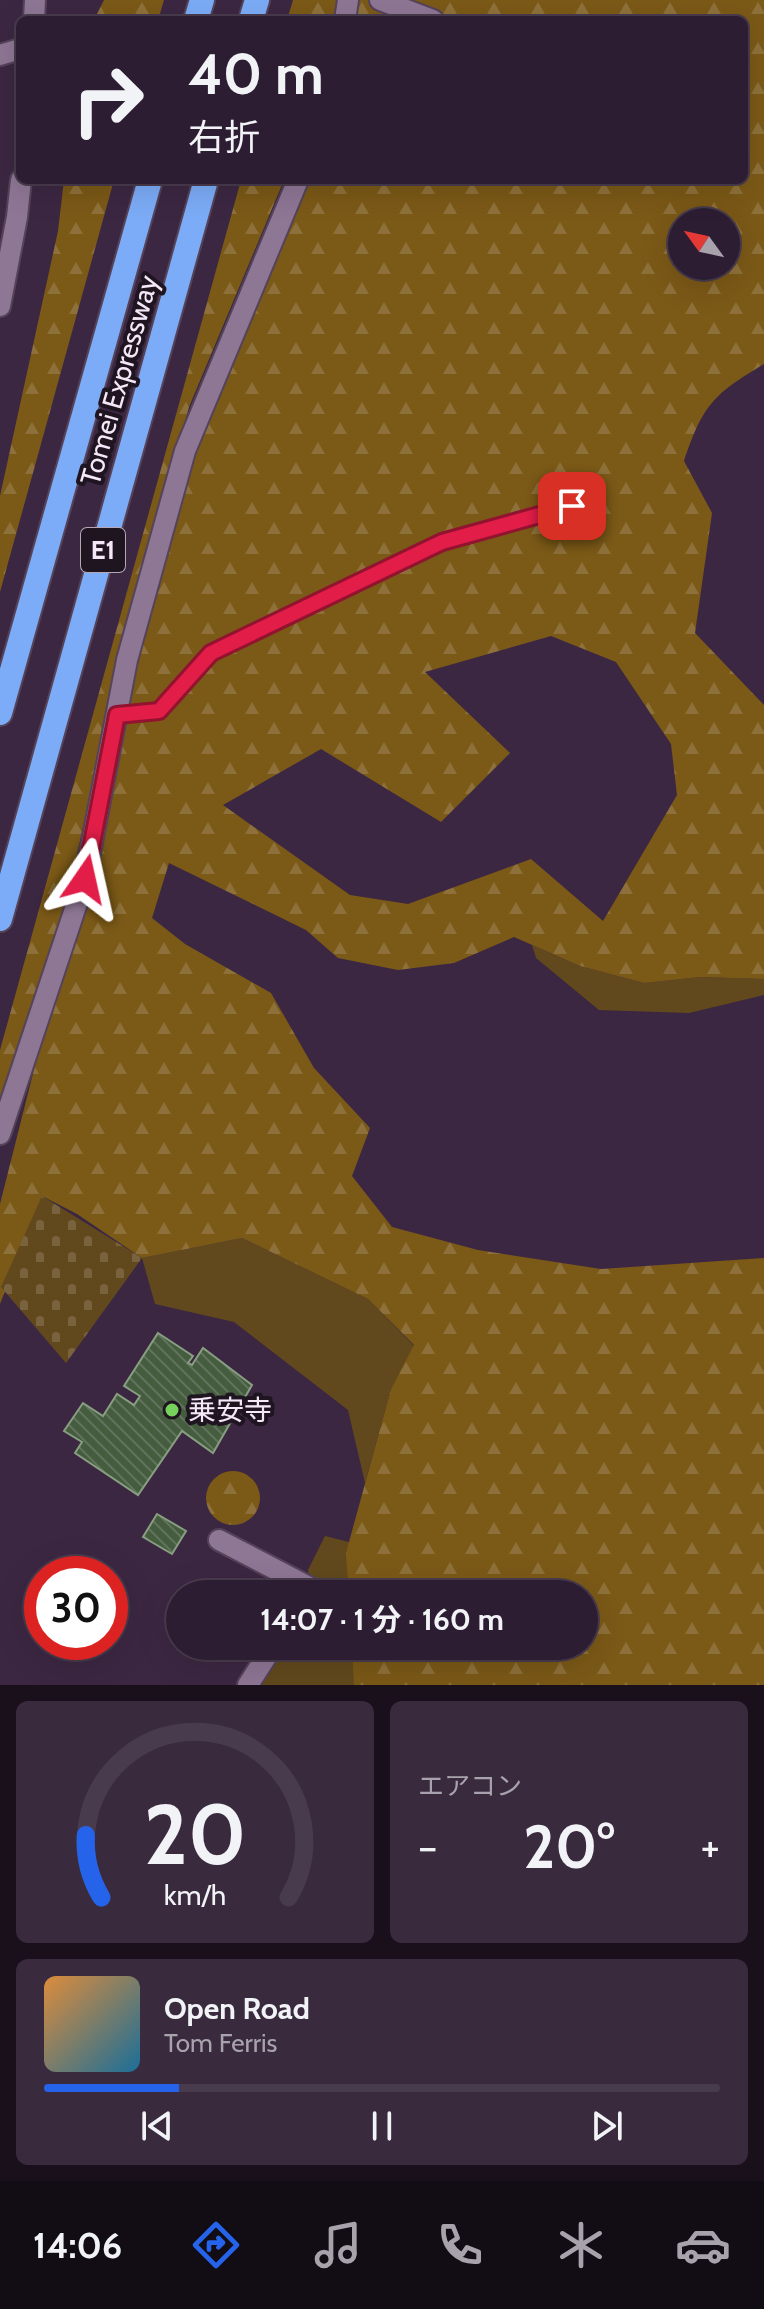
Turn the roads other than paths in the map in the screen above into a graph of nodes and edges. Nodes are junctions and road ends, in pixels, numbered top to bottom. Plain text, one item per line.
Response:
1 (380, 0) edge
2 (422, 16) edge
3 (20, 184) edge
4 (149, 184) edge
5 (205, 184) edge
6 (296, 184) edge
7 (0, 306) edge
8 (572, 506) dead end
9 (0, 713) edge
10 (117, 715) junction
11 (0, 919) edge
12 (0, 1134) edge
13 (219, 1540) dead end
14 (296, 1580) edge
15 (264, 1660) edge
16 (248, 1685) edge

1 - 2 street
3 - 7 street
4 - 9 highway, Tomei Expressway / E1
5 - 11 highway, Tomei Expressway / E1
6 - 10 street
8 - 10 lane
10 - 12 street
13 - 14 street
15 - 16 street

